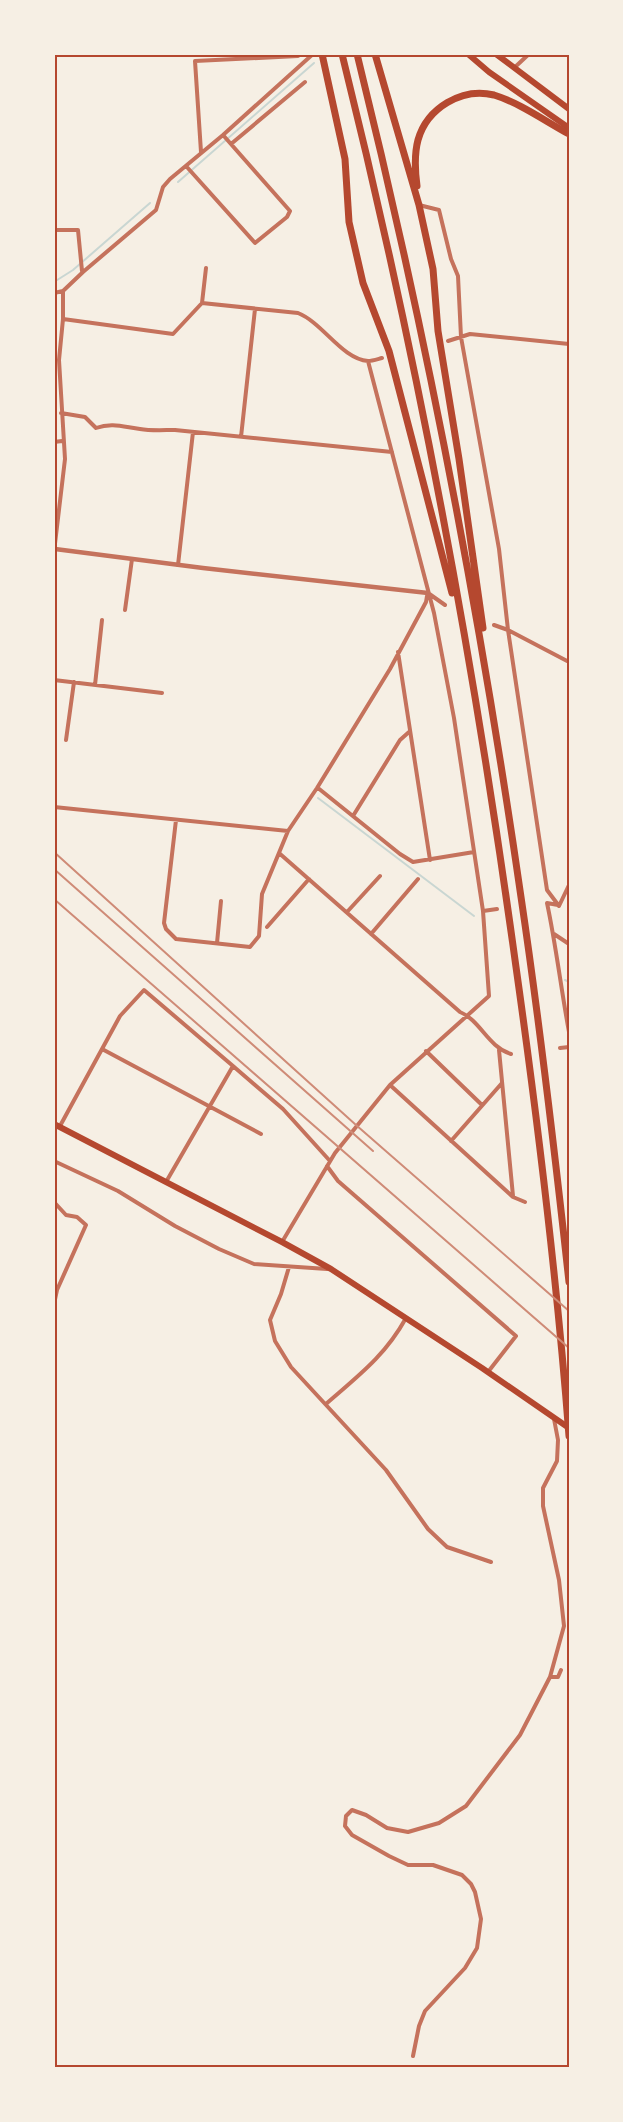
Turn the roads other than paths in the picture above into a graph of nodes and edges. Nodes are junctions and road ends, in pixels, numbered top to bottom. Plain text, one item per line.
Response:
1 (313, 54) edge
2 (322, 54) edge
3 (342, 54) edge
4 (357, 54) edge
5 (375, 54) edge
6 (468, 54) edge
7 (496, 54) edge
8 (529, 54) edge
9 (298, 55) edge
10 (299, 66) junction
11 (514, 68) junction
12 (305, 82) dead end
13 (569, 109) edge
14 (569, 128) edge
15 (569, 134) edge
16 (224, 136) junction
17 (231, 143) junction
18 (201, 153) junction
19 (187, 167) junction
20 (419, 205) junction
21 (54, 230) edge
22 (206, 268) dead end
23 (82, 269) junction
24 (63, 291) junction
25 (54, 292) edge
26 (202, 303) junction
27 (255, 309) junction
28 (63, 319) junction
29 (461, 337) junction
30 (448, 341) dead end
31 (569, 344) edge
32 (382, 358) dead end
33 (56, 360) edge
34 (368, 361) junction
35 (61, 413) junction
36 (193, 432) junction
37 (241, 436) junction
38 (62, 441) junction
39 (54, 442) edge
40 (392, 452) junction
41 (54, 551) edge
42 (132, 559) junction
43 (178, 565) junction
44 (428, 593) junction
45 (445, 605) dead end
46 (125, 610) dead end
47 (102, 620) dead end
48 (494, 625) dead end
49 (508, 630) junction
50 (398, 651) junction
51 (469, 659) junction
52 (569, 662) edge
53 (54, 680) edge
54 (74, 682) junction
55 (95, 685) junction
56 (162, 693) dead end
57 (410, 732) junction
58 (66, 740) dead end
59 (500, 761) junction
60 (317, 788) junction
61 (54, 807) edge
62 (353, 816) junction
63 (176, 820) junction
64 (288, 831) junction
65 (474, 852) junction
66 (279, 853) junction
67 (430, 860) junction
68 (380, 876) dead end
69 (309, 879) junction
70 (418, 879) dead end
71 (569, 885) edge
72 (221, 901) dead end
73 (559, 906) junction
74 (497, 909) dead end
75 (483, 911) junction
76 (347, 912) junction
77 (267, 927) dead end
78 (554, 933) junction
79 (371, 934) junction
80 (217, 943) junction
81 (569, 944) edge
82 (467, 1015) junction
83 (569, 1032) edge
84 (569, 1047) edge
85 (560, 1048) dead end
86 (102, 1049) junction
87 (499, 1050) junction
88 (426, 1051) junction
89 (511, 1054) dead end
90 (233, 1066) junction
91 (502, 1082) junction
92 (390, 1085) junction
93 (482, 1105) junction
94 (210, 1106) junction
95 (57, 1126) edge
96 (261, 1134) dead end
97 (451, 1141) junction
98 (54, 1161) edge
99 (330, 1161) junction
100 (327, 1166) junction
101 (166, 1182) junction
102 (513, 1197) junction
103 (54, 1202) edge
104 (525, 1202) dead end
105 (282, 1242) junction
106 (289, 1267) junction
107 (331, 1269) junction
108 (568, 1271) edge
109 (569, 1282) edge
110 (56, 1289) edge
111 (54, 1304) edge
112 (406, 1318) junction
113 (488, 1372) junction
114 (326, 1404) junction
115 (553, 1418) junction
116 (569, 1428) edge
117 (569, 1436) edge
118 (491, 1562) dead end
119 (561, 1670) dead end
120 (550, 1677) junction
121 (413, 2056) dead end

1 - 10 street
2 - 51 highway
3 - 51 highway
4 - 59 highway
5 - 20 highway
6 - 14 highway
7 - 11 highway
8 - 11 street
9 - 10 street
9 - 18 street
10 - 16 street
11 - 13 highway
12 - 17 street
15 - 20 highway
16 - 17 street
16 - 18 street
17 - 19 street
18 - 19 street
19 - 23 street
20 - 29 street
20 - 59 highway
21 - 23 street
22 - 26 street
23 - 24 street
24 - 25 street
24 - 28 street
26 - 27 street
26 - 28 street
27 - 34 street
27 - 37 street
28 - 33 street
29 - 30 street
29 - 31 street
29 - 49 street
32 - 34 street
33 - 35 street
34 - 40 street
35 - 36 street
35 - 38 street
36 - 37 street
36 - 43 street
37 - 40 street
38 - 39 street
38 - 41 street
40 - 44 street
41 - 42 street
42 - 43 street
42 - 46 street
43 - 44 street
44 - 45 street
44 - 50 street
44 - 65 street
47 - 55 street
48 - 49 street
49 - 52 street
49 - 73 street
50 - 57 street
50 - 60 street
51 - 117 highway
53 - 54 street
54 - 55 street
54 - 58 street
55 - 56 street
57 - 62 street
57 - 67 street
59 - 108 highway
60 - 62 street
60 - 64 street
61 - 63 street
62 - 67 street
63 - 64 street
63 - 80 street
64 - 66 street
65 - 67 street
65 - 75 street
66 - 69 street
66 - 80 street
68 - 76 street
69 - 76 street
69 - 77 street
70 - 79 street
71 - 73 street
72 - 80 street
73 - 78 street
74 - 75 street
75 - 82 street
76 - 79 street
78 - 81 street
78 - 83 street
79 - 82 street
82 - 87 street
82 - 88 street
84 - 85 street
86 - 90 street
86 - 94 street
86 - 95 street
87 - 89 street
87 - 91 street
88 - 92 street
88 - 93 street
90 - 94 street
90 - 99 street
91 - 93 street
91 - 102 street
92 - 97 street
92 - 99 street
93 - 97 street
94 - 96 street
94 - 101 street
95 - 101 highway
97 - 102 street
98 - 106 street
99 - 100 street
100 - 105 street
100 - 113 street
101 - 105 highway
102 - 104 street
103 - 110 street
105 - 107 highway
106 - 107 street
106 - 114 street
107 - 112 highway
108 - 109 highway
110 - 111 street
112 - 113 highway
112 - 114 street
113 - 115 highway
114 - 118 street
115 - 116 highway
115 - 120 street
119 - 120 street
120 - 121 street

